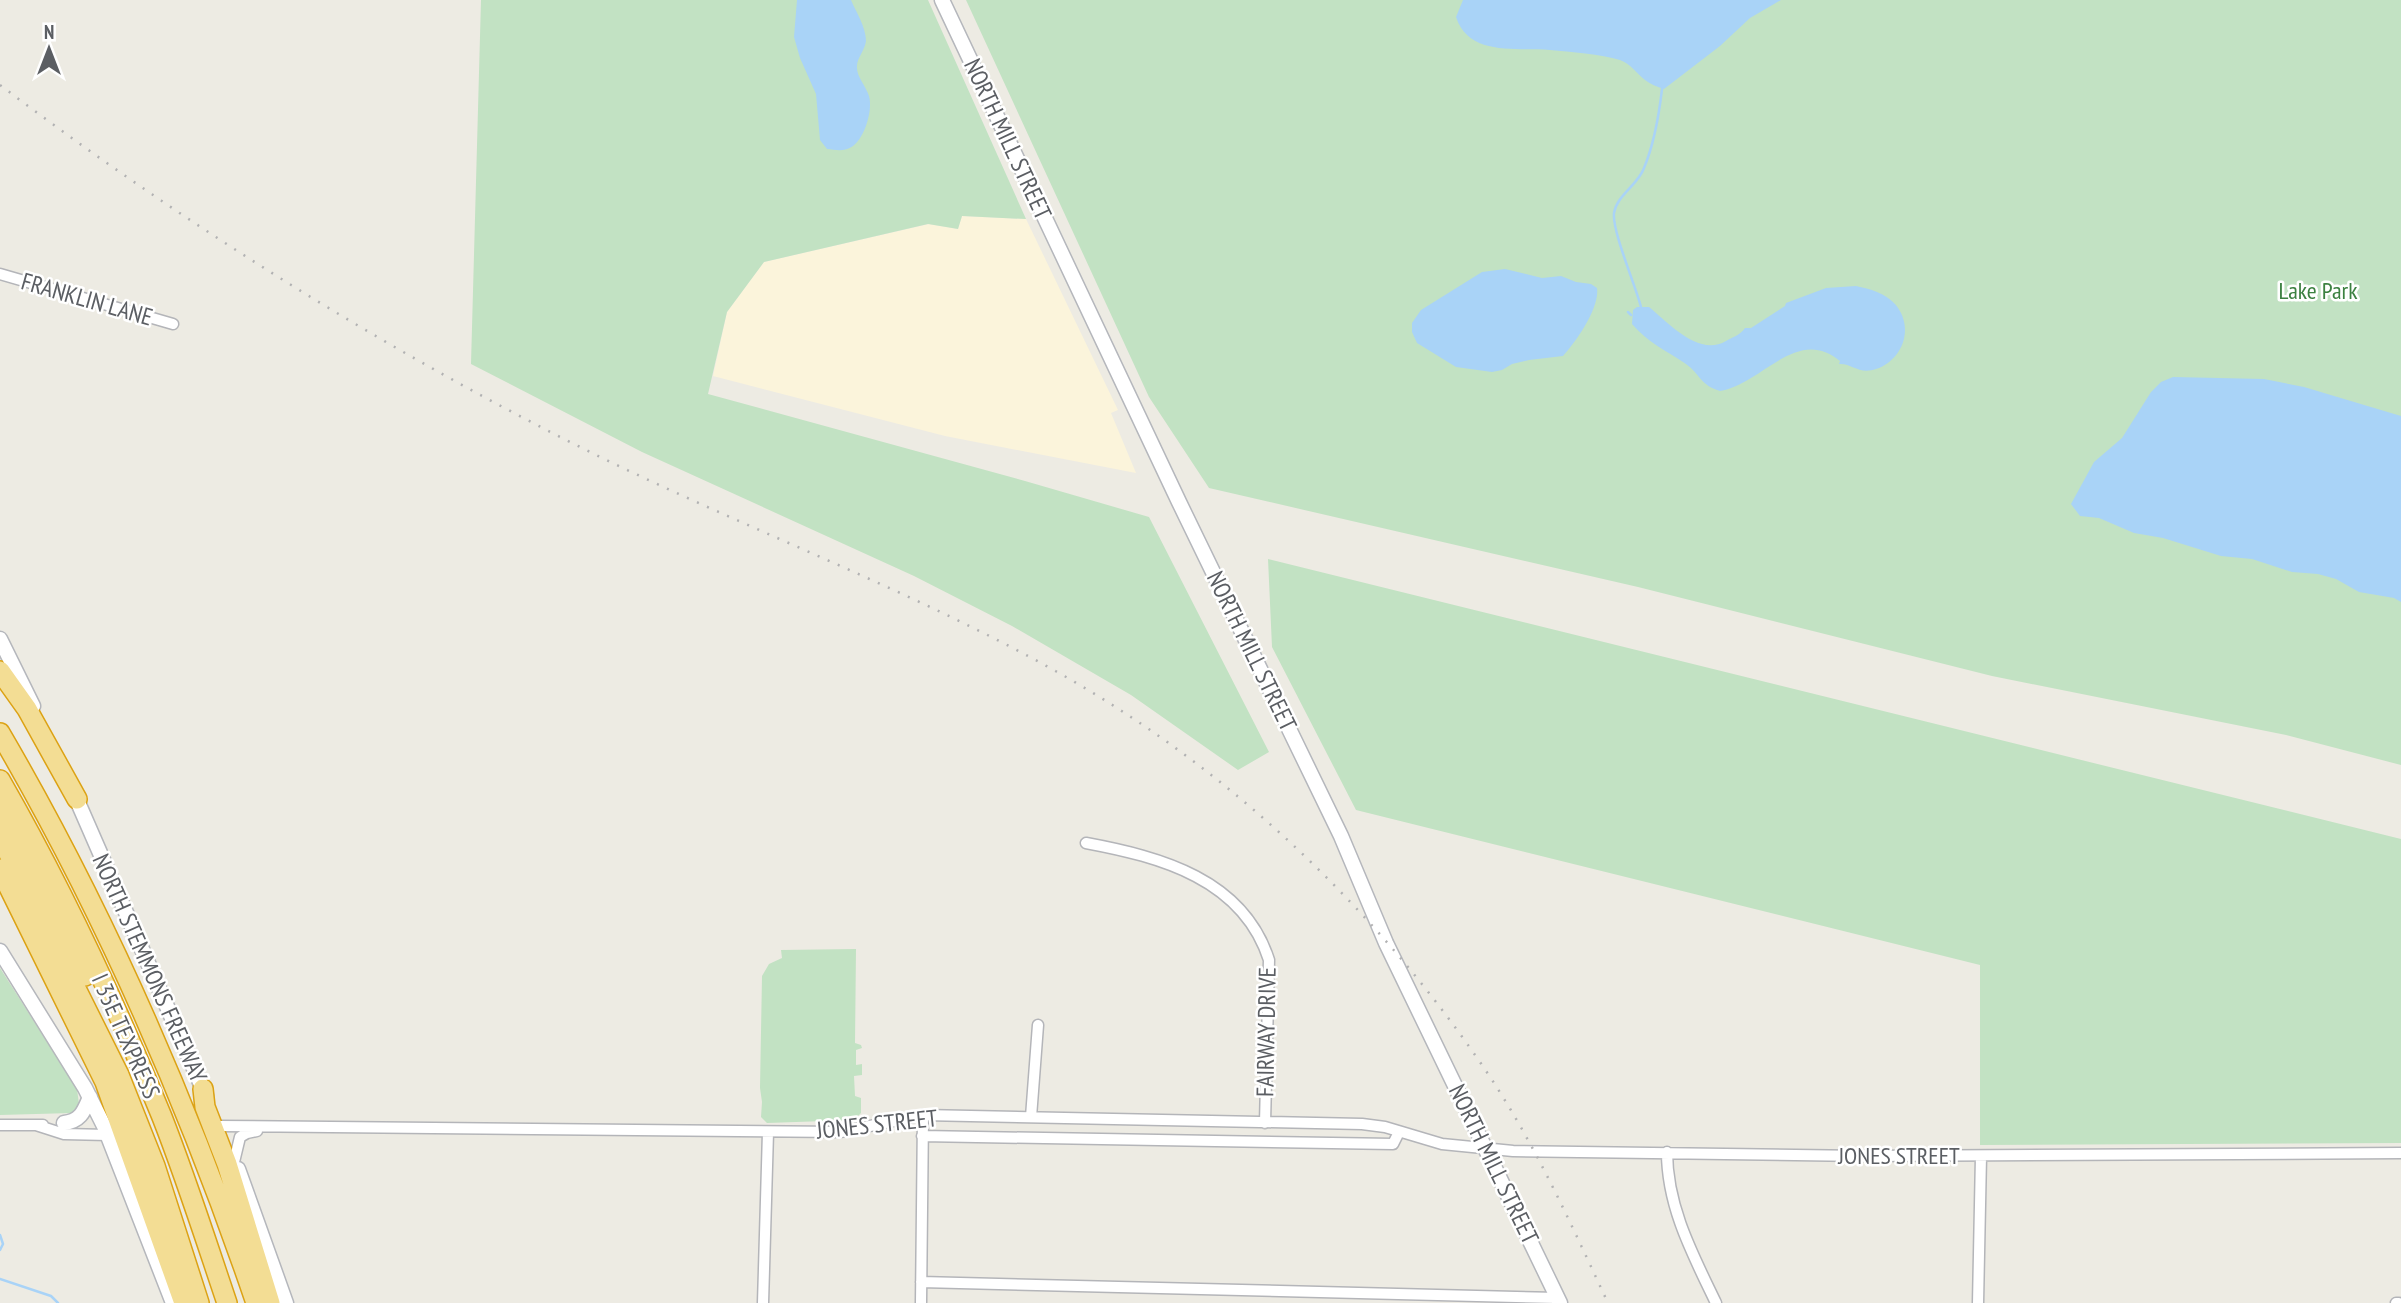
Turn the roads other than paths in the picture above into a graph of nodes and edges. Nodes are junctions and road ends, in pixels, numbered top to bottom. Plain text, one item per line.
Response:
1 (942, 0) edge
2 (0, 274) edge
3 (173, 324) dead end
4 (0, 639) edge
5 (0, 671) edge
6 (0, 733) edge
7 (0, 780) edge
8 (77, 799) junction
9 (0, 808) edge
10 (0, 836) edge
11 (1086, 843) dead end
12 (0, 869) edge
13 (0, 950) edge
14 (1038, 1026) dead end
15 (119, 1075) junction
16 (203, 1089) junction
17 (90, 1097) junction
18 (923, 1115) junction
19 (1031, 1117) junction
20 (64, 1123) joint
21 (1265, 1123) junction
22 (0, 1125) edge
23 (36, 1125) junction
24 (219, 1126) junction
25 (270, 1128) junction
26 (768, 1132) junction
27 (1399, 1132) junction
28 (108, 1135) junction
29 (922, 1136) junction
30 (1486, 1148) junction
31 (1667, 1152) junction
32 (2401, 1153) edge
33 (1981, 1156) junction
34 (234, 1162) junction
35 (921, 1282) junction
36 (1202, 1290) junction
37 (1559, 1301) edge
38 (173, 1303) edge
39 (184, 1303) edge
40 (200, 1303) edge
41 (227, 1303) edge
42 (256, 1303) edge
43 (270, 1303) edge
44 (286, 1303) edge
45 (763, 1303) edge
46 (921, 1303) edge
47 (1202, 1303) edge
48 (1716, 1303) edge
49 (1978, 1303) edge

1 - 30 main road, NORTH MILL STREET
2 - 3 street, FRANKLIN LANE
4 - 8 main road, NORTH STEMMONS FREEWAY
5 - 8 highway
6 - 42 highway, NORTH STEMMONS FREEWAY
7 - 41 highway, I 35E TEXPRESS
8 - 16 main road, NORTH STEMMONS FREEWAY
9 - 15 highway
10 - 15 highway
11 - 21 street, FAIRWAY DRIVE
12 - 39 highway
13 - 17 main road
14 - 19 street
15 - 40 highway
16 - 24 main road, NORTH STEMMONS FREEWAY
16 - 43 highway
17 - 20 main road
17 - 28 main road
18 - 19 street, JONES STREET
18 - 26 street, JONES STREET
18 - 29 street
19 - 21 street, JONES STREET
20 - 23 street
21 - 27 street, JONES STREET
22 - 23 street
23 - 28 street
24 - 25 street, JONES STREET
24 - 34 main road, NORTH STEMMONS FREEWAY
25 - 26 street, JONES STREET
25 - 34 street, JONES STREET
26 - 45 street
27 - 29 street, JONES STREET
27 - 30 street, JONES STREET
28 - 38 main road
29 - 35 street
30 - 31 street, JONES STREET
30 - 37 main road, NORTH MILL STREET
31 - 33 street, JONES STREET
31 - 48 street
32 - 33 street, JONES STREET
33 - 49 street
34 - 44 main road, NORTH STEMMONS FREEWAY
35 - 36 street
35 - 46 street
36 - 37 street
36 - 47 street

